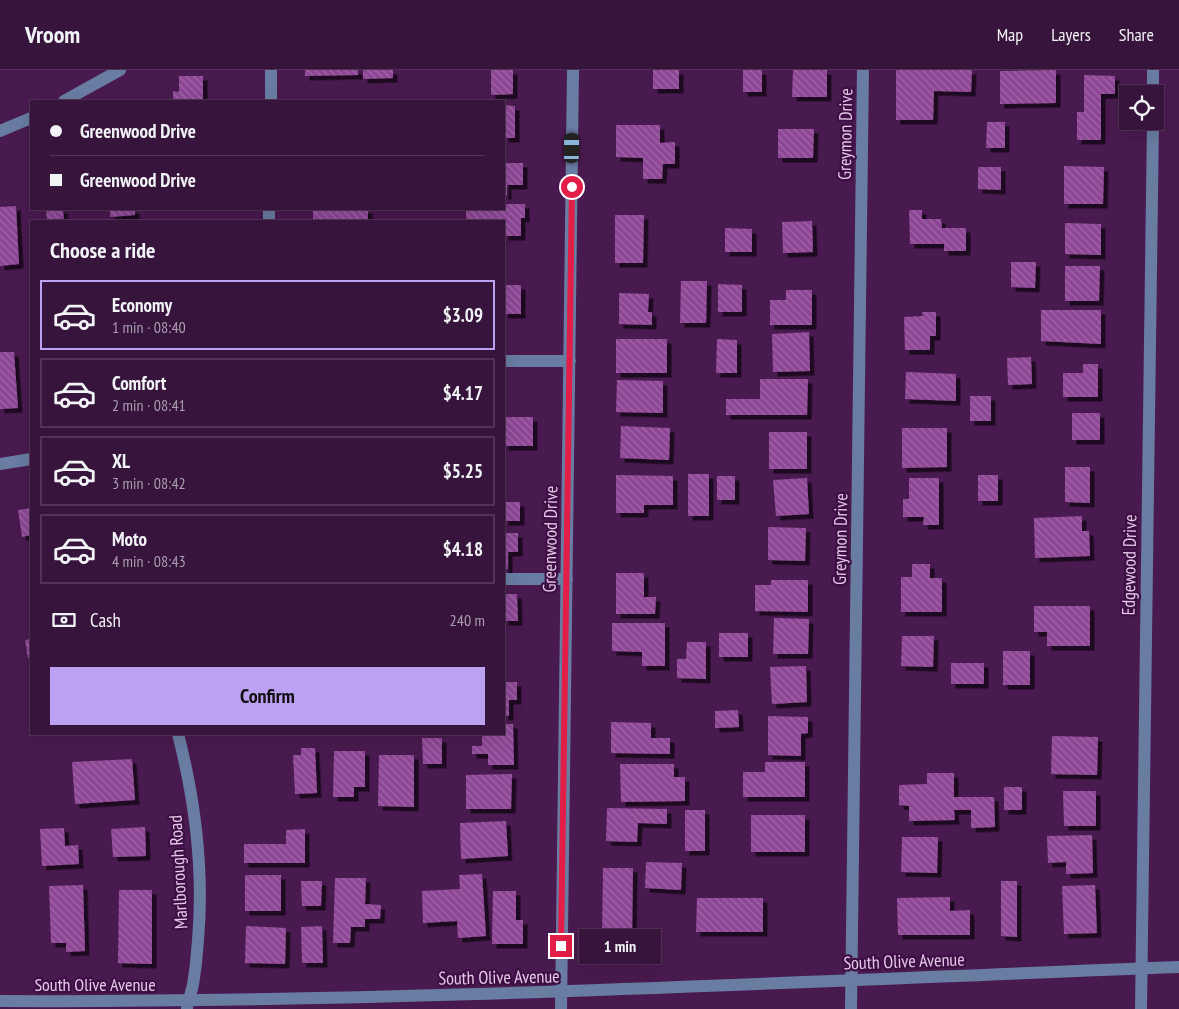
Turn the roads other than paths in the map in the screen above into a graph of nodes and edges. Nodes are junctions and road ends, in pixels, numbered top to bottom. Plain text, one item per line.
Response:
1 (120, 70) edge
2 (271, 70) edge
3 (574, 70) edge
4 (863, 70) edge
5 (1153, 70) edge
6 (1153, 85) edge
7 (66, 100) edge
8 (270, 100) edge
9 (30, 118) edge
10 (0, 130) edge
11 (1152, 130) edge
12 (505, 361) edge
13 (570, 362) junction
14 (30, 459) edge
15 (0, 464) edge
16 (505, 579) edge
17 (567, 579) junction
18 (178, 735) edge
19 (1179, 967) edge
20 (1141, 968) junction
21 (852, 980) junction
22 (561, 993) junction
23 (0, 1001) edge
24 (188, 1006) edge
25 (561, 1009) edge
26 (851, 1009) edge
27 (1141, 1009) edge

1 - 7 street
2 - 8 street
3 - 13 street, Greenwood Drive
4 - 21 street, Greymon Drive
5 - 6 street
9 - 10 street
11 - 20 street, Edgewood Drive
12 - 13 street
13 - 17 street, Greenwood Drive
14 - 15 street
16 - 17 street
17 - 22 street, Greenwood Drive
18 - 24 street, Marlborough Road
19 - 20 street, South Olive Avenue
20 - 21 street, South Olive Avenue
20 - 27 street, Edgewood Drive
21 - 22 street, South Olive Avenue
21 - 26 street, Greymon Drive
22 - 24 street, South Olive Avenue
22 - 25 street, Greenwood Drive
23 - 24 street, South Olive Avenue

